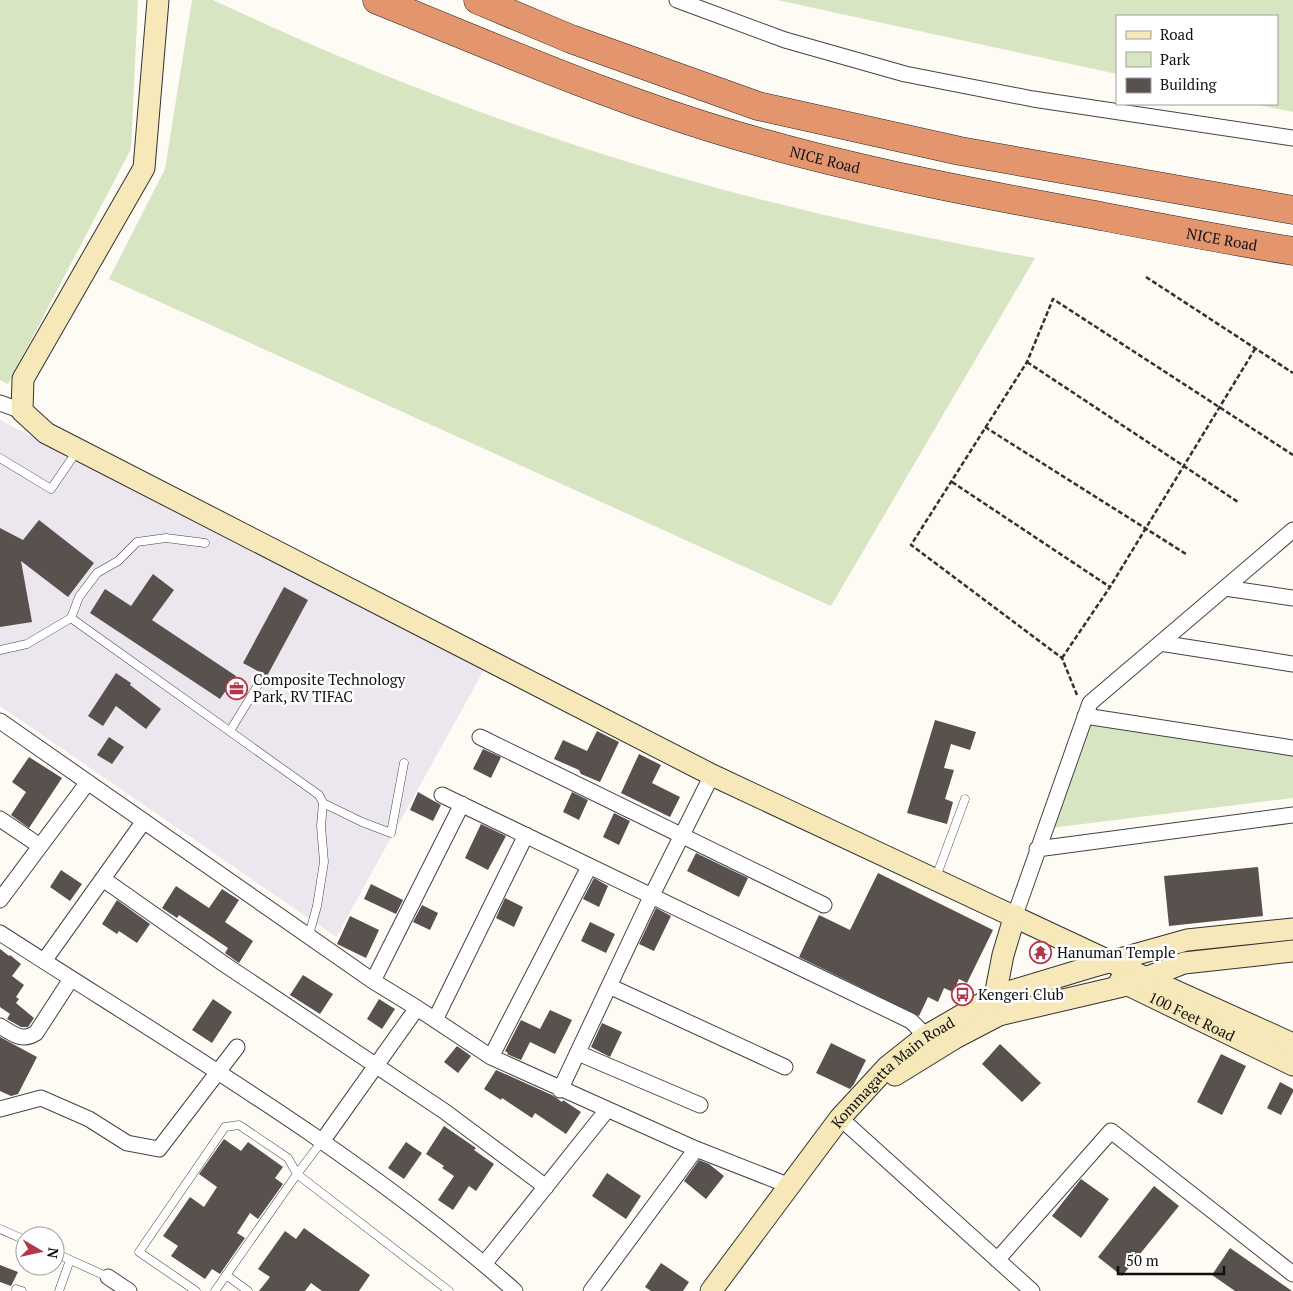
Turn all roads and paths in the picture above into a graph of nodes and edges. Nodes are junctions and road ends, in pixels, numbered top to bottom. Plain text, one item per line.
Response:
1 (158, 0) edge
2 (376, 0) edge
3 (478, 0) edge
4 (677, 0) edge
5 (1293, 138) edge
6 (1293, 210) edge
7 (1293, 251) edge
8 (1146, 277) dead end
9 (1256, 349) junction
10 (1027, 362) junction
11 (1293, 373) edge
12 (0, 403) edge
13 (1220, 408) junction
14 (22, 411) junction
15 (985, 428) junction
16 (78, 449) junction
17 (1293, 455) edge
18 (0, 458) edge
19 (1184, 466) junction
20 (952, 482) junction
21 (1238, 502) dead end
22 (1145, 528) junction
23 (1293, 530) edge
24 (205, 543) dead end
25 (1186, 554) dead end
26 (1110, 587) junction
27 (1225, 588) junction
28 (1293, 598) edge
29 (71, 618) junction
30 (1160, 643) junction
31 (0, 650) edge
32 (1062, 658) junction
33 (1293, 664) edge
34 (258, 685) dead end
35 (1085, 716) junction
36 (0, 721) edge
37 (230, 731) junction
38 (480, 737) dead end
39 (1293, 748) edge
40 (404, 763) dead end
41 (712, 775) junction
42 (88, 782) junction
43 (442, 795) dead end
44 (965, 799) dead end
45 (323, 802) junction
46 (462, 804) junction
47 (1293, 815) edge
48 (0, 818) edge
49 (144, 821) junction
50 (526, 835) junction
51 (682, 835) junction
52 (40, 846) junction
53 (1038, 849) junction
54 (588, 866) junction
55 (103, 879) junction
56 (935, 880) junction
57 (651, 896) junction
58 (0, 900) edge
59 (824, 905) dead end
60 (1014, 915) junction
61 (1293, 929) edge
62 (0, 933) edge
63 (309, 936) junction
64 (1293, 951) edge
65 (44, 961) junction
66 (1101, 965) junction
67 (71, 979) junction
68 (373, 980) junction
69 (1137, 982) junction
70 (609, 986) junction
71 (997, 1005) junction
72 (417, 1008) junction
73 (435, 1020) junction
74 (0, 1026) edge
75 (926, 1036) junction
76 (1293, 1044) edge
77 (237, 1047) dead end
78 (578, 1053) junction
79 (491, 1058) junction
80 (1293, 1065) edge
81 (376, 1066) junction
82 (785, 1067) dead end
83 (218, 1073) junction
84 (560, 1090) junction
85 (700, 1105) dead end
86 (0, 1109) edge
87 (607, 1110) junction
88 (849, 1126) junction
89 (323, 1140) junction
90 (696, 1149) junction
91 (298, 1174) junction
92 (790, 1186) junction
93 (546, 1187) junction
94 (0, 1229) edge
95 (15, 1236) edge
96 (65, 1258) edge
97 (70, 1260) junction
98 (997, 1260) junction
99 (484, 1264) junction
100 (1293, 1274) edge
101 (226, 1275) junction
102 (108, 1277) joint
103 (59, 1291) edge
104 (129, 1291) edge
105 (196, 1291) edge
106 (215, 1291) edge
107 (248, 1291) edge
108 (449, 1291) edge
109 (515, 1291) edge
110 (591, 1291) edge
111 (711, 1291) edge
112 (726, 1291) edge
113 (1032, 1291) edge

1 - 14 main road
2 - 7 highway, NICE Road
3 - 6 highway
4 - 5 street
8 - 9 path
9 - 11 path
9 - 13 path
10 - 13 path
10 - 15 path
10 - 19 path
12 - 14 street
13 - 17 path
13 - 19 path
14 - 16 main road, 100 Feet Road
15 - 20 path
15 - 22 path
16 - 18 lane
16 - 41 main road, 100 Feet Road
19 - 21 path
19 - 22 path
20 - 26 path
20 - 32 path
22 - 25 path
22 - 26 path
23 - 27 street
24 - 29 lane
26 - 32 path
27 - 28 street
27 - 30 street
29 - 31 lane
29 - 37 lane
30 - 33 street
30 - 35 street
32 - 35 path
34 - 37 lane
35 - 39 street
35 - 53 street
36 - 42 street
37 - 45 lane
38 - 51 street
40 - 45 lane
41 - 51 street
41 - 56 main road, 100 Feet Road
42 - 49 street
42 - 52 street
43 - 46 street
44 - 56 lane
45 - 63 lane
46 - 50 street
46 - 68 street
47 - 53 street
48 - 52 street
49 - 55 street
49 - 63 street
50 - 54 street
50 - 73 street
51 - 57 street
51 - 59 street
52 - 58 street
53 - 60 street
54 - 57 street
54 - 79 street
55 - 65 street
55 - 81 street
56 - 60 main road, 100 Feet Road
57 - 70 street
57 - 75 street
60 - 66 main road, 100 Feet Road
60 - 71 main road
61 - 66 main road, Kommagatta Main Road
62 - 65 street
63 - 68 street
64 - 69 main road, Kommagatta Main Road
65 - 67 street
66 - 69 main road, 100 Feet Road
66 - 71 main road, Kommagatta Main Road
67 - 74 street
67 - 83 street
68 - 72 street
69 - 71 main road, Kommagatta Main Road
69 - 76 main road, 100 Feet Road
69 - 80 main road, 100 Feet Road
70 - 78 street
70 - 82 street
71 - 75 main road, Kommagatta Main Road
71 - 88 main road, Kommagatta Main Road
72 - 73 street
72 - 81 street
73 - 79 street
75 - 92 main road, Kommagatta Main Road
77 - 83 street
78 - 84 street
78 - 85 street
79 - 84 street
81 - 89 street
81 - 93 street
83 - 86 street
83 - 89 street
84 - 87 street
87 - 90 street
87 - 93 street
88 - 98 street
88 - 112 main road, Kommagatta Main Road
89 - 91 lane
89 - 99 street
90 - 92 street
90 - 110 street
91 - 101 lane
91 - 105 lane
91 - 108 lane
92 - 111 main road, Kommagatta Main Road
93 - 99 street
94 - 95 lane
96 - 97 lane
97 - 102 lane
97 - 103 lane
98 - 100 street
98 - 113 street
99 - 109 street
101 - 106 lane
101 - 107 lane
102 - 104 street

